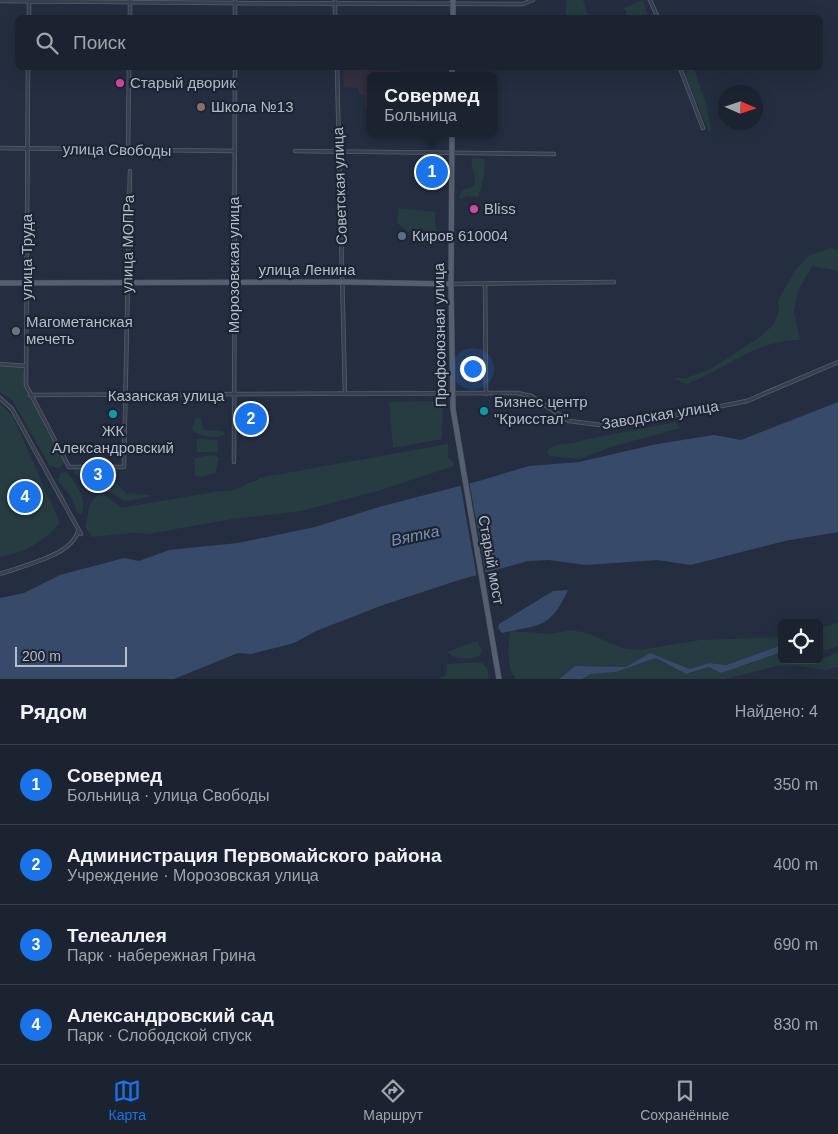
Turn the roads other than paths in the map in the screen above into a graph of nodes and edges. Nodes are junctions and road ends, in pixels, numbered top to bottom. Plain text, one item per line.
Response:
1 (533, 0) edge
2 (650, 0) edge
3 (0, 1) edge
4 (29, 1) edge
5 (130, 1) edge
6 (235, 1) edge
7 (335, 1) edge
8 (453, 3) edge
9 (29, 15) edge
10 (130, 15) edge
11 (235, 15) edge
12 (335, 15) edge
13 (657, 15) edge
14 (28, 70) edge
15 (129, 70) edge
16 (235, 70) edge
17 (337, 70) edge
18 (681, 70) edge
19 (703, 128) dead end
20 (452, 137) edge
21 (0, 148) edge
22 (28, 149) junction
23 (128, 150) junction
24 (234, 151) junction
25 (295, 151) dead end
26 (338, 151) junction
27 (452, 153) junction
28 (554, 154) dead end
29 (130, 171) dead end
30 (128, 282) junction
31 (343, 282) junction
32 (614, 282) dead end
33 (0, 283) edge
34 (27, 283) junction
35 (235, 283) junction
36 (451, 284) junction
37 (484, 284) junction
38 (838, 362) edge
39 (0, 364) edge
40 (26, 366) junction
41 (346, 394) junction
42 (452, 394) junction
43 (486, 394) junction
44 (125, 395) junction
45 (30, 396) junction
46 (233, 396) junction
47 (0, 398) edge
48 (458, 446) joint
49 (234, 462) dead end
50 (69, 467) joint
51 (0, 574) edge
52 (499, 679) edge

1 - 8 street
2 - 13 street
3 - 4 street
4 - 5 street
4 - 9 street
5 - 6 street
5 - 10 street
6 - 7 street
6 - 11 street
7 - 8 street
7 - 12 street
14 - 22 street, улица Труда
15 - 23 street
16 - 24 street, Морозовская улица
17 - 26 street, Советская улица
18 - 19 street
20 - 27 main road, Профсоюзная улица
21 - 22 street, улица Свободы
22 - 23 street, улица Свободы
22 - 34 street, улица Труда
23 - 24 street, улица Свободы
24 - 35 street, Морозовская улица
25 - 26 street
26 - 27 street
26 - 31 street, Советская улица
27 - 28 street
27 - 36 main road, Профсоюзная улица
29 - 30 street, улица МОПРа
30 - 34 main road, улица Ленина
30 - 35 main road, улица Ленина
30 - 44 street, улица МОПРа
31 - 35 main road, улица Ленина
31 - 36 main road, улица Ленина
31 - 41 street, Советская улица
32 - 37 street, улица Ленина
33 - 34 main road, улица Ленина
34 - 40 street, улица Труда
35 - 46 street, Морозовская улица
36 - 37 street, улица Ленина
36 - 42 main road, Профсоюзная улица
37 - 43 street
38 - 43 street, Заводская улица
39 - 40 street
40 - 45 street, улица Труда
41 - 42 street, Казанская улица
41 - 46 street, Казанская улица
42 - 43 street, Заводская улица
42 - 48 main road, Профсоюзная улица
44 - 45 street, Казанская улица
44 - 46 street, Казанская улица
44 - 50 street, улица МОПРа
45 - 50 street, улица Труда
46 - 49 street, Морозовская улица
47 - 51 street
48 - 52 main road, Старый мост

